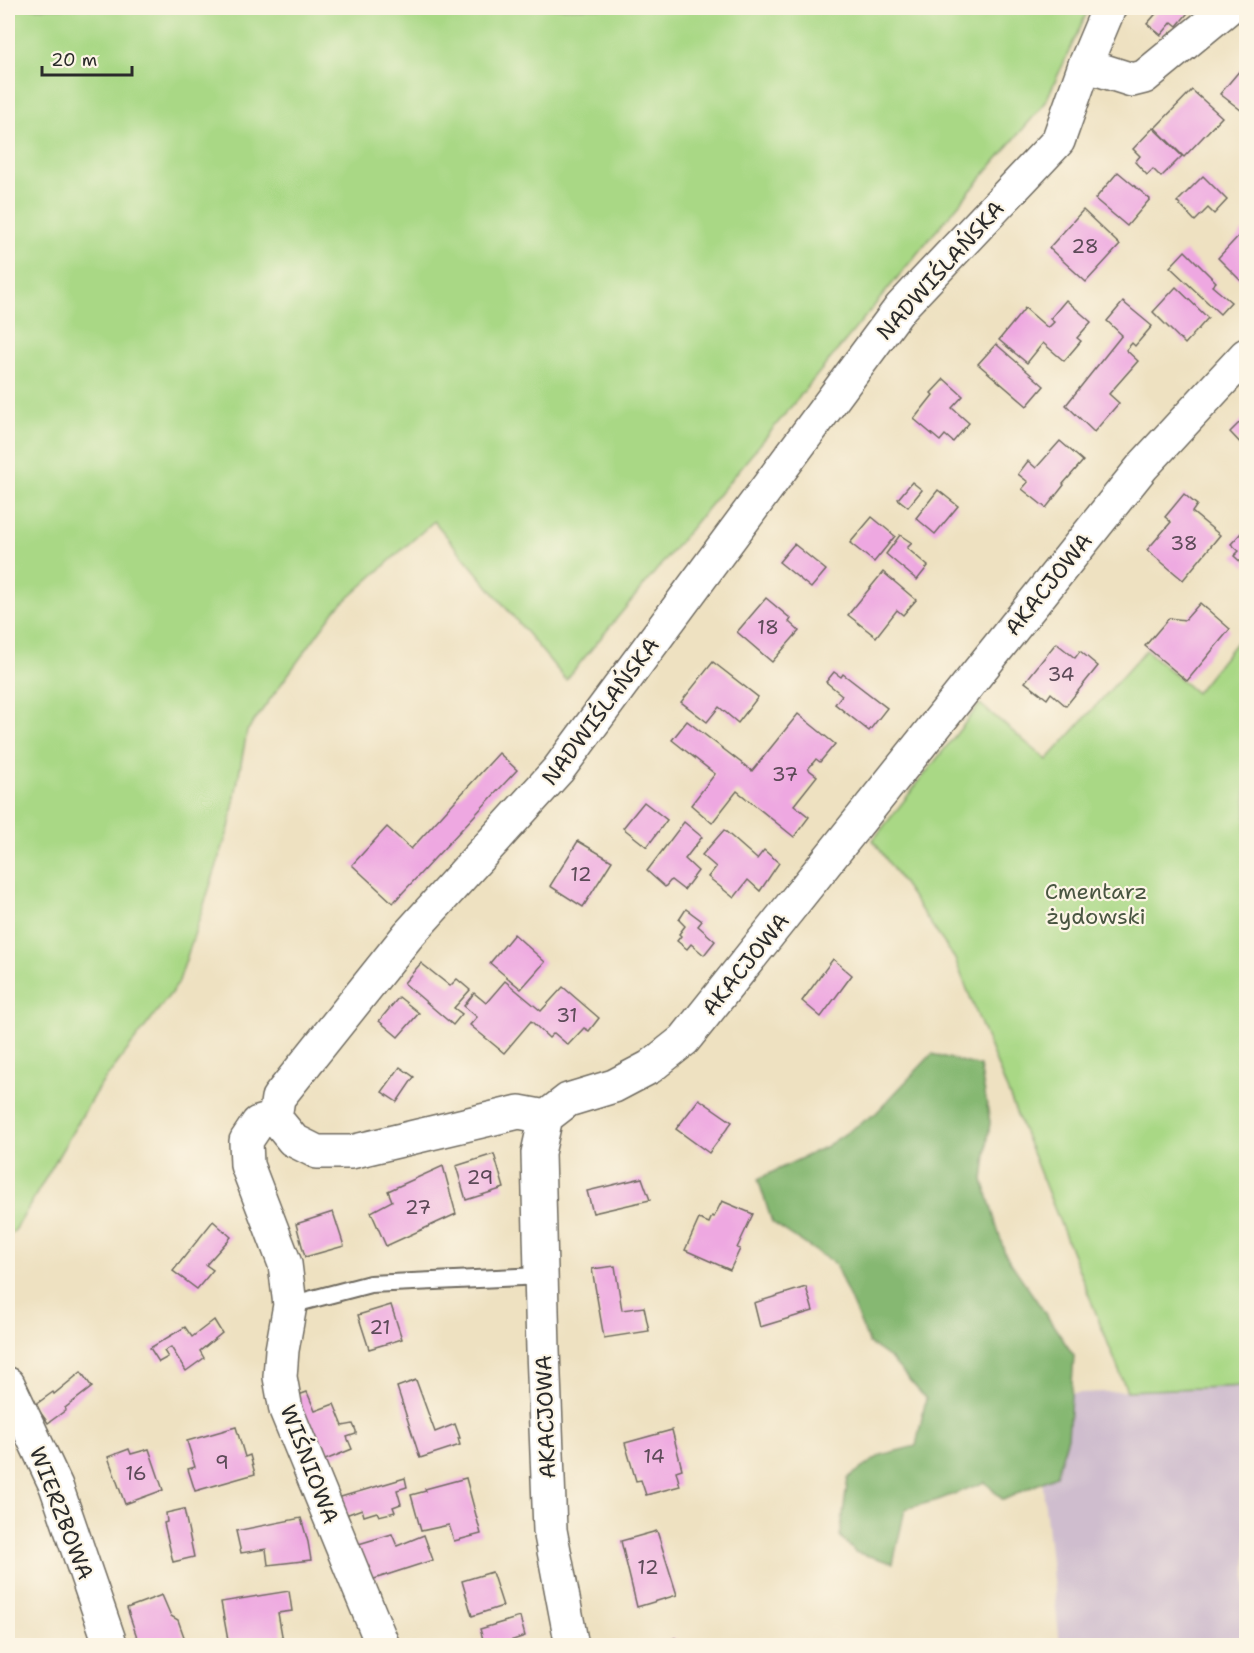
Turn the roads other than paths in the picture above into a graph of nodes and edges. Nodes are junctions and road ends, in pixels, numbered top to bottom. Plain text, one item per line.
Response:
1 (1109, 8) edge
2 (1228, 8) edge
3 (1085, 65) junction
4 (1246, 355) edge
5 (546, 1117) junction
6 (275, 1118) junction
7 (541, 1276) junction
8 (290, 1305) junction
9 (8, 1384) edge
10 (111, 1646) edge
11 (383, 1646) edge
12 (572, 1646) edge

1 - 3 street, NADWIŚLAŃSKA
2 - 3 street
3 - 6 street, NADWIŚLAŃSKA
4 - 5 street, AKACJOWA
5 - 6 street
5 - 7 street, AKACJOWA
6 - 8 street, WIŚNIOWA
7 - 8 lane
7 - 12 street, AKACJOWA
8 - 11 street, WIŚNIOWA
9 - 10 street, WIERZBOWA

